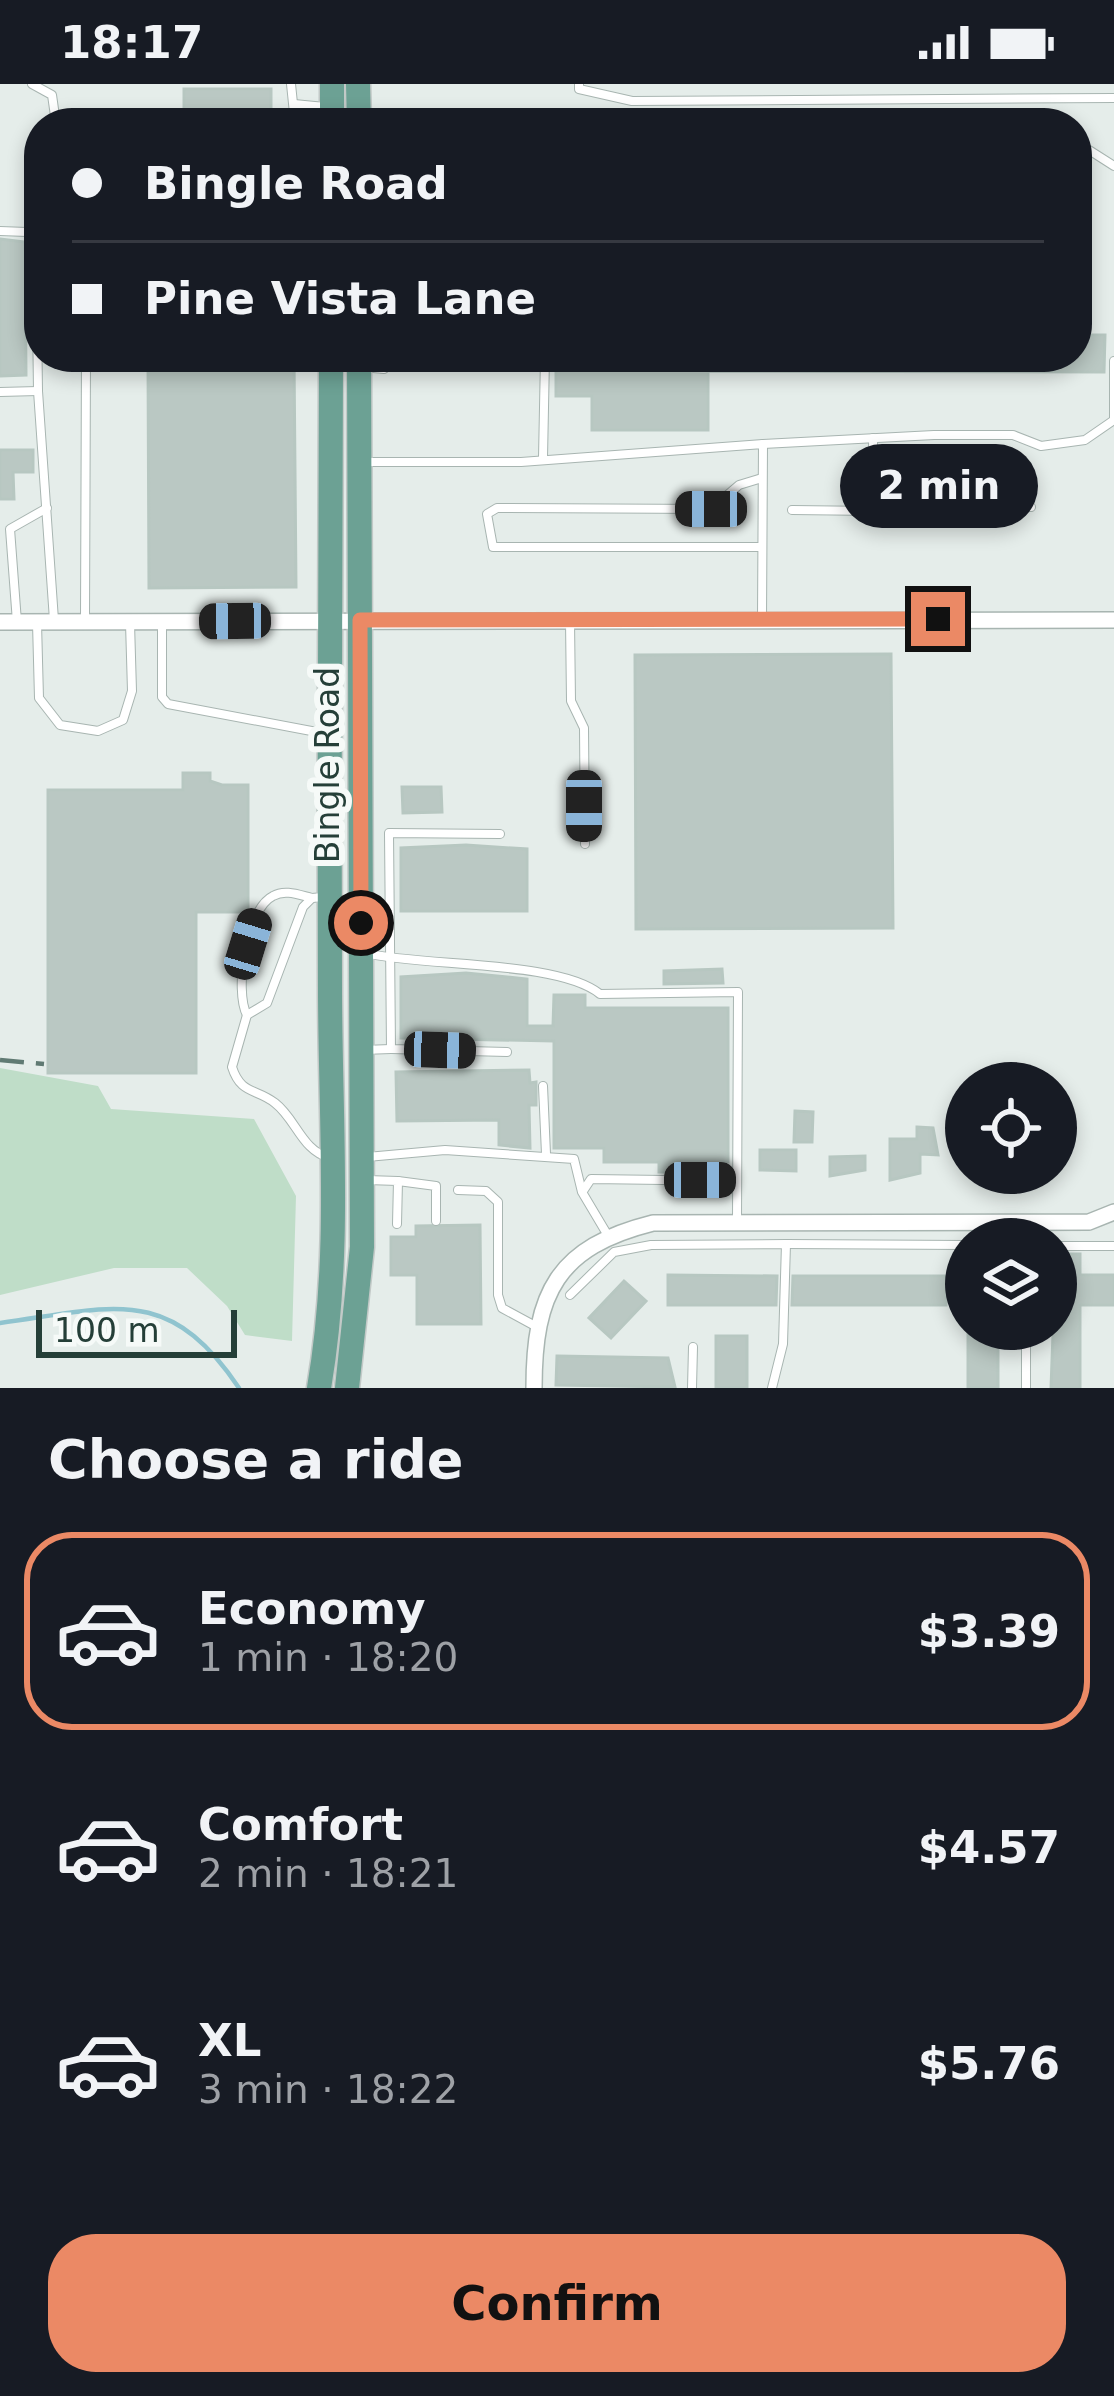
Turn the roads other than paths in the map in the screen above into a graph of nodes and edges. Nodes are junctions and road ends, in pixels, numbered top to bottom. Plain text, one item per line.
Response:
1 (32, 84) edge
2 (291, 84) edge
3 (579, 84) edge
4 (1114, 98) edge
5 (294, 104) junction
6 (332, 105) edge
7 (54, 108) edge
8 (294, 108) edge
9 (1114, 361) edge
10 (38, 372) edge
11 (86, 372) edge
12 (331, 372) edge
13 (358, 372) edge
14 (544, 372) edge
15 (38, 391) junction
16 (0, 392) edge
17 (873, 438) junction
18 (763, 444) junction
19 (543, 458) junction
20 (359, 462) junction
21 (762, 478) junction
22 (1031, 507) dead end
23 (47, 508) junction
24 (792, 510) dead end
25 (874, 511) junction
26 (762, 547) junction
27 (762, 619) junction
28 (329, 620) junction
29 (360, 620) junction
30 (570, 620) junction
31 (1114, 620) edge
32 (9, 622) edge
33 (45, 622) junction
34 (86, 622) junction
35 (130, 622) junction
36 (162, 622) junction
37 (330, 735) junction
38 (361, 832) junction
39 (389, 833) junction
40 (500, 834) dead end
41 (585, 844) dead end
42 (361, 896) junction
43 (321, 897) junction
44 (361, 952) junction
45 (392, 959) junction
46 (247, 1015) junction
47 (392, 1049) junction
48 (360, 1050) junction
49 (507, 1052) dead end
50 (544, 1086) dead end
51 (546, 1154) junction
52 (335, 1158) junction
53 (361, 1168) junction
54 (737, 1180) junction
55 (398, 1181) junction
56 (458, 1190) dead end
57 (582, 1192) junction
58 (1114, 1212) edge
59 (436, 1221) dead end
60 (736, 1223) junction
61 (397, 1224) dead end
62 (607, 1234) junction
63 (786, 1244) junction
64 (945, 1245) edge
65 (1077, 1246) edge
66 (1114, 1246) edge
67 (570, 1295) dead end
68 (537, 1327) junction
69 (693, 1347) dead end
70 (1026, 1350) edge
71 (319, 1388) edge
72 (347, 1388) edge
73 (534, 1388) edge
74 (692, 1388) edge
75 (772, 1388) edge
76 (1026, 1388) edge

1 - 7 lane
2 - 5 lane
3 - 4 lane
5 - 6 lane
5 - 8 lane
9 - 17 lane
10 - 15 lane
11 - 34 lane
12 - 28 main road, Bingle Road
13 - 20 main road, Bingle Road
14 - 19 lane
15 - 16 lane
15 - 23 lane
17 - 18 lane
17 - 25 lane
18 - 19 lane
18 - 21 lane
19 - 20 lane
20 - 29 main road, Bingle Road
21 - 26 lane
21 - 26 lane
22 - 25 lane
23 - 32 lane
23 - 33 lane
24 - 25 lane
26 - 27 lane
27 - 30 street
27 - 31 street
28 - 29 street
28 - 36 street
28 - 37 main road, Bingle Road
29 - 30 street
29 - 38 main road, Bingle Road
30 - 41 lane
32 - 33 street
33 - 34 street
33 - 35 lane
34 - 35 street
35 - 36 street
36 - 37 lane
37 - 43 main road, Bingle Road
38 - 39 lane
38 - 42 main road, Bingle Road
39 - 40 lane
39 - 45 lane
42 - 43 main road
42 - 44 main road, Bingle Road
43 - 46 lane
43 - 46 lane
43 - 52 main road, Bingle Road
44 - 45 lane
44 - 48 main road, Bingle Road
45 - 47 lane
45 - 54 lane
46 - 52 lane
47 - 48 lane
47 - 49 lane
48 - 53 main road, Bingle Road
50 - 51 lane
51 - 53 lane
51 - 57 lane
52 - 53 main road
52 - 71 main road, Bingle Road
53 - 55 lane
53 - 72 main road, Bingle Road
54 - 57 lane
54 - 60 lane
55 - 59 lane
55 - 61 lane
56 - 68 lane
57 - 62 lane
58 - 60 street
60 - 62 street
62 - 68 street
63 - 64 lane
63 - 67 lane
63 - 75 lane
65 - 66 lane
68 - 73 street
69 - 74 lane
70 - 76 lane

